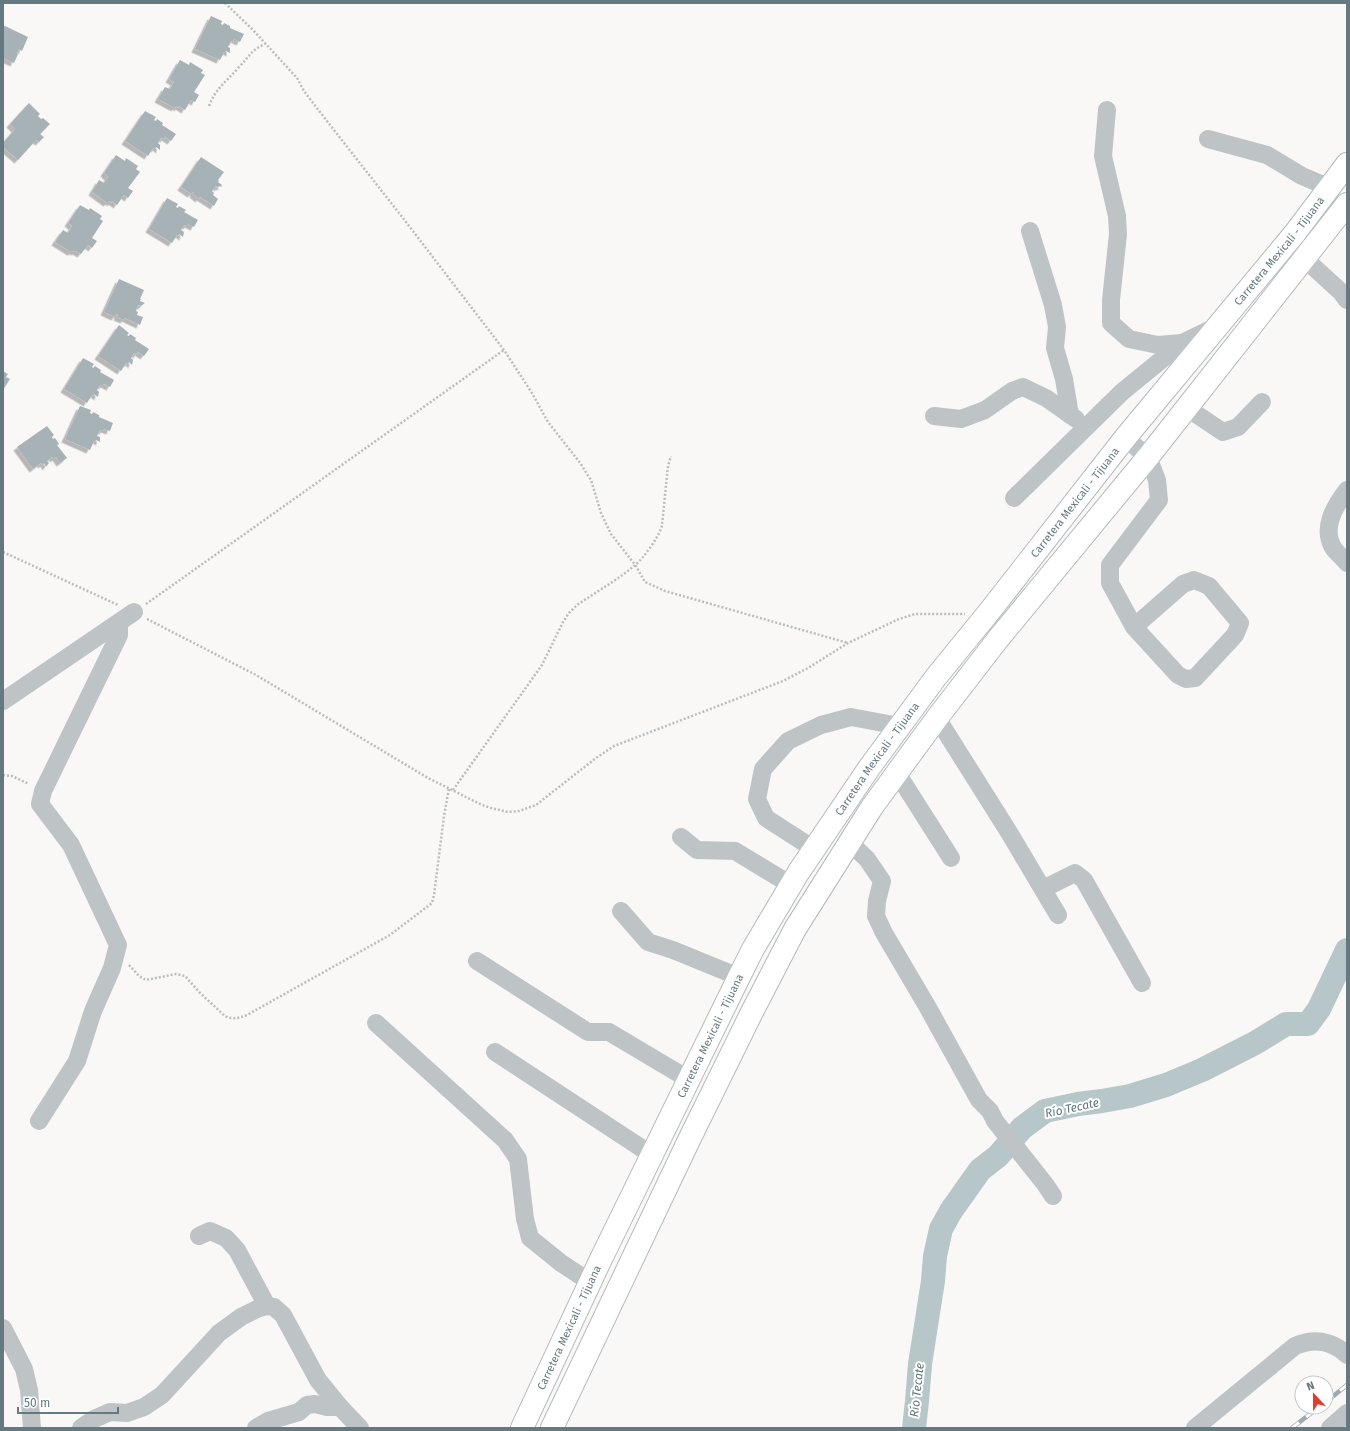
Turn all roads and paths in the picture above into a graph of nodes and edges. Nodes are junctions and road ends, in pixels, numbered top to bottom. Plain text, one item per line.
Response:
1 (225, 3) edge
2 (264, 44) junction
3 (209, 106) dead end
4 (1107, 110) dead end
5 (1208, 139) dead end
6 (1347, 164) edge
7 (1330, 188) junction
8 (1347, 204) edge
9 (1030, 231) dead end
10 (1305, 260) junction
11 (1347, 300) edge
12 (1219, 324) junction
13 (1182, 343) junction
14 (504, 350) junction
15 (1262, 402) dead end
16 (1187, 408) junction
17 (1070, 415) junction
18 (934, 416) dead end
19 (1087, 427) junction
20 (1125, 438) junction
21 (671, 456) dead end
22 (1148, 457) junction
23 (1347, 490) edge
24 (1014, 498) dead end
25 (3, 552) edge
26 (1347, 563) edge
27 (636, 566) junction
28 (134, 612) junction
29 (989, 612) junction
30 (119, 623) junction
31 (1134, 627) junction
32 (848, 643) junction
33 (3, 701) edge
34 (937, 718) junction
35 (899, 726) junction
36 (897, 773) junction
37 (3, 775) edge
38 (449, 788) junction
39 (453, 790) junction
40 (43, 791) junction
41 (681, 837) dead end
42 (850, 842) junction
43 (814, 849) junction
44 (951, 858) dead end
45 (791, 884) junction
46 (1043, 889) junction
47 (621, 911) dead end
48 (1058, 915) dead end
49 (118, 945) junction
50 (477, 961) dead end
51 (739, 976) junction
52 (1142, 983) dead end
53 (376, 1023) dead end
54 (495, 1052) dead end
55 (688, 1079) junction
56 (39, 1121) dead end
57 (652, 1154) junction
58 (1049, 1190) dead end
59 (199, 1236) dead end
60 (600, 1261) junction
61 (625, 1275) junction
62 (590, 1282) junction
63 (267, 1306) junction
64 (3, 1328) edge
65 (1347, 1355) edge
66 (340, 1407) junction
67 (1347, 1413) edge
68 (298, 1420) edge
69 (32, 1428) edge
70 (81, 1428) edge
71 (256, 1428) edge
72 (360, 1428) edge
73 (522, 1428) edge
74 (552, 1428) edge
75 (1195, 1428) edge
76 (1330, 1428) edge

1 - 2 path
2 - 3 path
2 - 14 path
4 - 13 street
5 - 7 street
6 - 7 main road, Carretera Mexicali - Tijuana
7 - 12 main road, Carretera Mexicali - Tijuana
8 - 10 main road
9 - 17 street
10 - 11 street
10 - 16 main road
12 - 13 street
12 - 20 main road, Carretera Mexicali - Tijuana
13 - 19 street
14 - 27 path
14 - 28 path
15 - 16 street
16 - 22 main road
17 - 18 street
17 - 19 street
19 - 24 street
20 - 22 street
20 - 29 main road, Carretera Mexicali - Tijuana
21 - 27 path
22 - 31 street
22 - 34 main road
23 - 26 street
25 - 28 path
27 - 32 path
27 - 39 path
28 - 30 street
28 - 38 path
29 - 32 path
29 - 35 main road, Carretera Mexicali - Tijuana
30 - 33 street
30 - 40 street
31 - 31 street
32 - 39 path
34 - 36 main road
34 - 46 street
35 - 43 main road, Carretera Mexicali - Tijuana
35 - 43 street
36 - 42 main road
36 - 44 street
37 - 40 path
38 - 39 path
38 - 49 path
40 - 49 street
41 - 45 street
42 - 58 street
42 - 61 main road
43 - 45 main road, Carretera Mexicali - Tijuana
45 - 51 main road, Carretera Mexicali - Tijuana
46 - 48 street
46 - 52 street
47 - 51 street
49 - 56 street
50 - 55 street
51 - 55 main road, Carretera Mexicali - Tijuana
53 - 62 street
54 - 57 street
55 - 57 main road, Carretera Mexicali - Tijuana
57 - 60 main road, Carretera Mexicali - Tijuana
59 - 63 street
60 - 61 main road
60 - 62 main road, Carretera Mexicali - Tijuana
61 - 74 main road
62 - 73 main road, Carretera Mexicali - Tijuana
63 - 66 street
63 - 70 street
64 - 69 street
65 - 75 street
66 - 68 street
66 - 72 street
67 - 76 street
68 - 71 street

